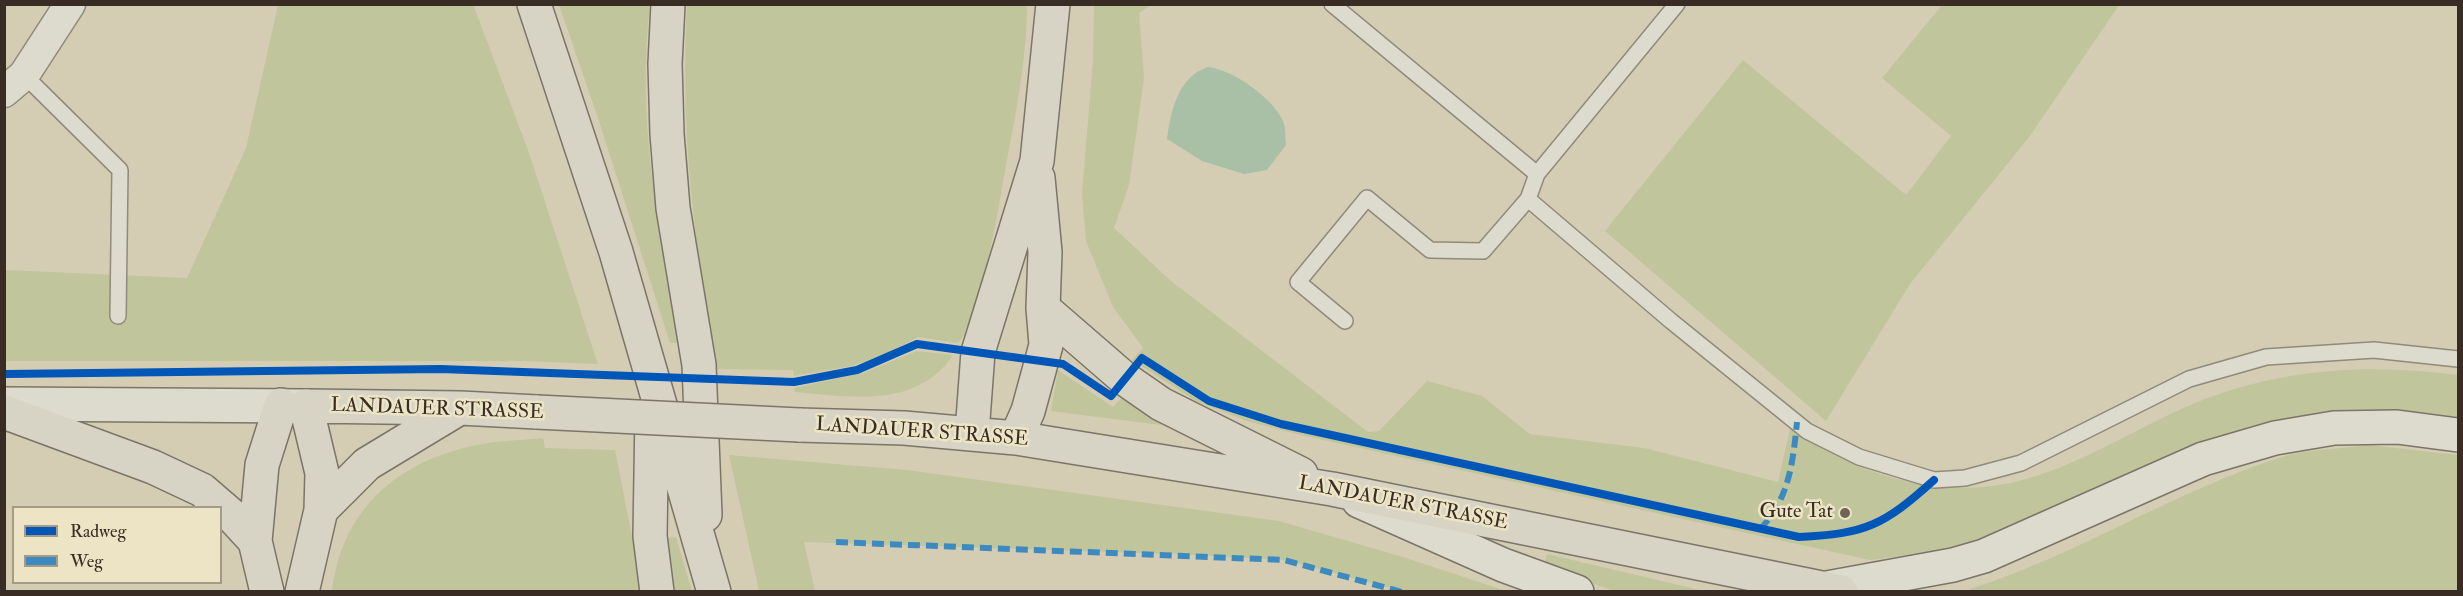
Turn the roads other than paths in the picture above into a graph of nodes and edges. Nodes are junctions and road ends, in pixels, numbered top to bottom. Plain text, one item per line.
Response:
1 (70, 4) edge
2 (534, 4) edge
3 (668, 4) edge
4 (1053, 4) edge
5 (1332, 4) edge
6 (1677, 4) edge
7 (14, 84) edge
8 (1037, 161) junction
9 (1537, 174) junction
10 (1528, 199) junction
11 (1043, 308) junction
12 (118, 316) dead end
13 (1345, 321) dead end
14 (2458, 359) edge
15 (652, 380) junction
16 (4, 404) edge
17 (294, 405) junction
18 (460, 408) junction
19 (4, 412) edge
20 (972, 433) junction
21 (2458, 435) edge
22 (1016, 438) junction
23 (1332, 489) junction
24 (221, 506) edge
25 (222, 507) edge
26 (321, 510) junction
27 (255, 541) junction
28 (710, 577) edge
29 (1834, 590) edge
30 (267, 591) edge
31 (302, 591) edge
32 (657, 591) edge
33 (1577, 591) edge

1 - 7 street
2 - 15 main road
3 - 28 main road
4 - 8 main road
5 - 9 lane
6 - 9 lane
7 - 12 lane
8 - 11 main road
8 - 20 main road
9 - 10 lane
10 - 13 lane
10 - 14 lane
11 - 22 main road
11 - 23 main road
15 - 28 main road
15 - 32 main road
16 - 17 main road, LANDAUER STRASSE
17 - 18 main road, LANDAUER STRASSE
17 - 26 main road
17 - 27 main road
18 - 20 main road, LANDAUER STRASSE, bridge
18 - 26 main road
19 - 24 main road
20 - 22 main road, LANDAUER STRASSE
21 - 29 main road
22 - 23 main road, LANDAUER STRASSE
23 - 29 main road, LANDAUER STRASSE
23 - 33 main road
25 - 27 main road
26 - 31 main road
27 - 30 main road

